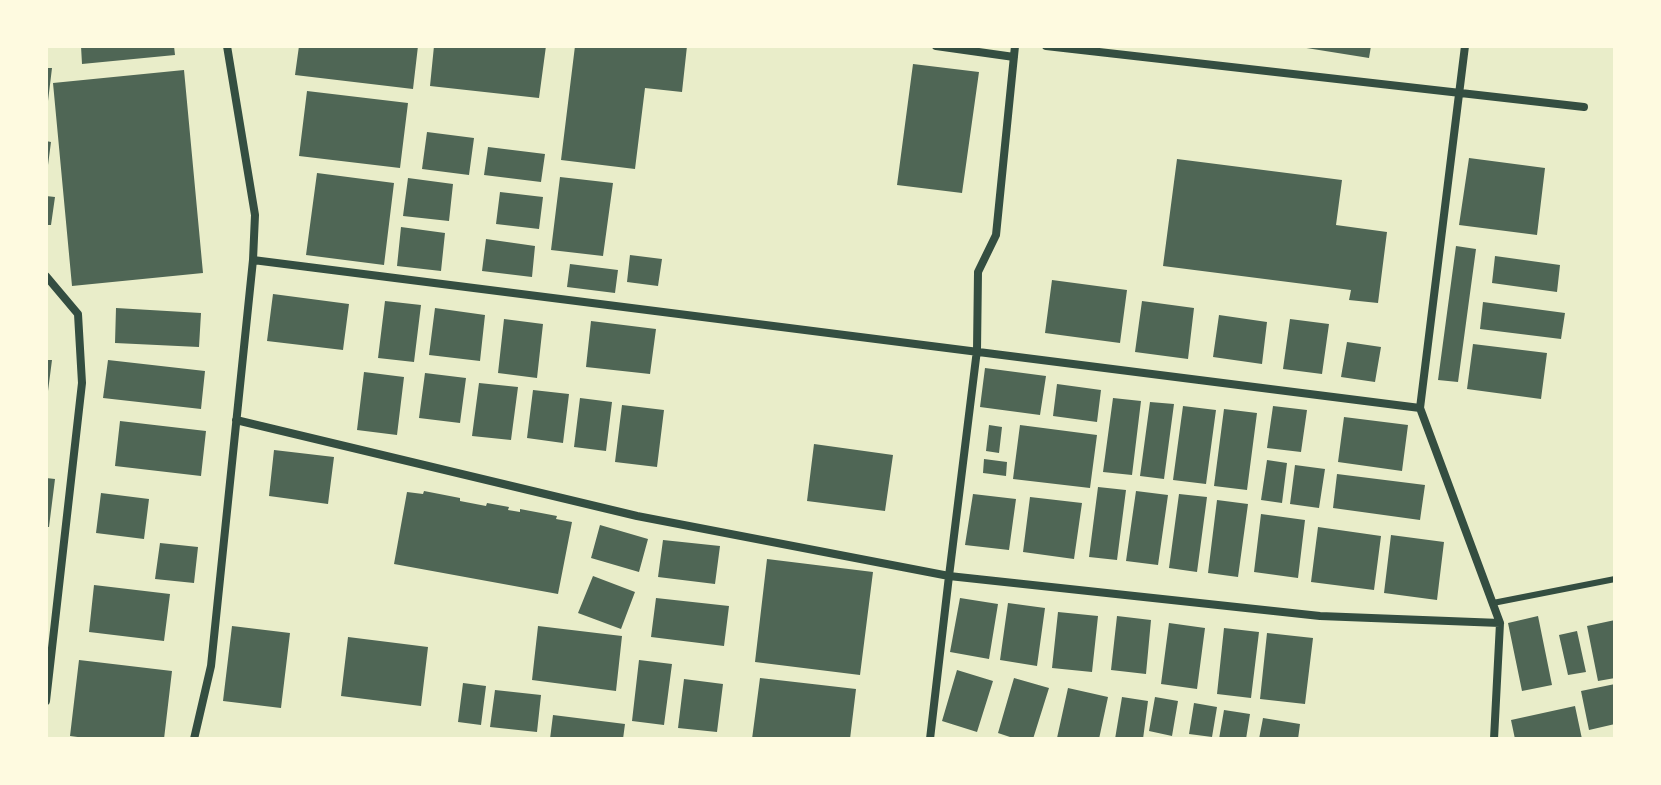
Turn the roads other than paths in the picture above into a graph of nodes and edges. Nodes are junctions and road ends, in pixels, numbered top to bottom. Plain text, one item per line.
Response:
1 (227, 46) edge
2 (936, 46) edge
3 (1015, 46) edge
4 (1046, 46) edge
5 (1465, 46) edge
6 (1014, 57) junction
7 (1459, 93) junction
8 (1584, 107) dead end
9 (253, 260) junction
10 (46, 276) edge
11 (977, 350) junction
12 (1420, 408) junction
13 (236, 420) junction
14 (949, 576) junction
15 (1615, 579) edge
16 (1493, 603) junction
17 (1500, 623) junction
18 (46, 701) edge
19 (194, 739) edge
20 (930, 739) edge
21 (1494, 739) edge

1 - 9 street
2 - 6 street
3 - 6 street
4 - 7 street
5 - 7 street
6 - 11 street
7 - 8 street
7 - 12 street
9 - 11 street
9 - 13 street
10 - 18 street
11 - 12 street
11 - 14 street
12 - 16 street
13 - 14 street
13 - 19 street
14 - 17 street
14 - 20 street
15 - 16 lane
16 - 17 street
17 - 21 street

